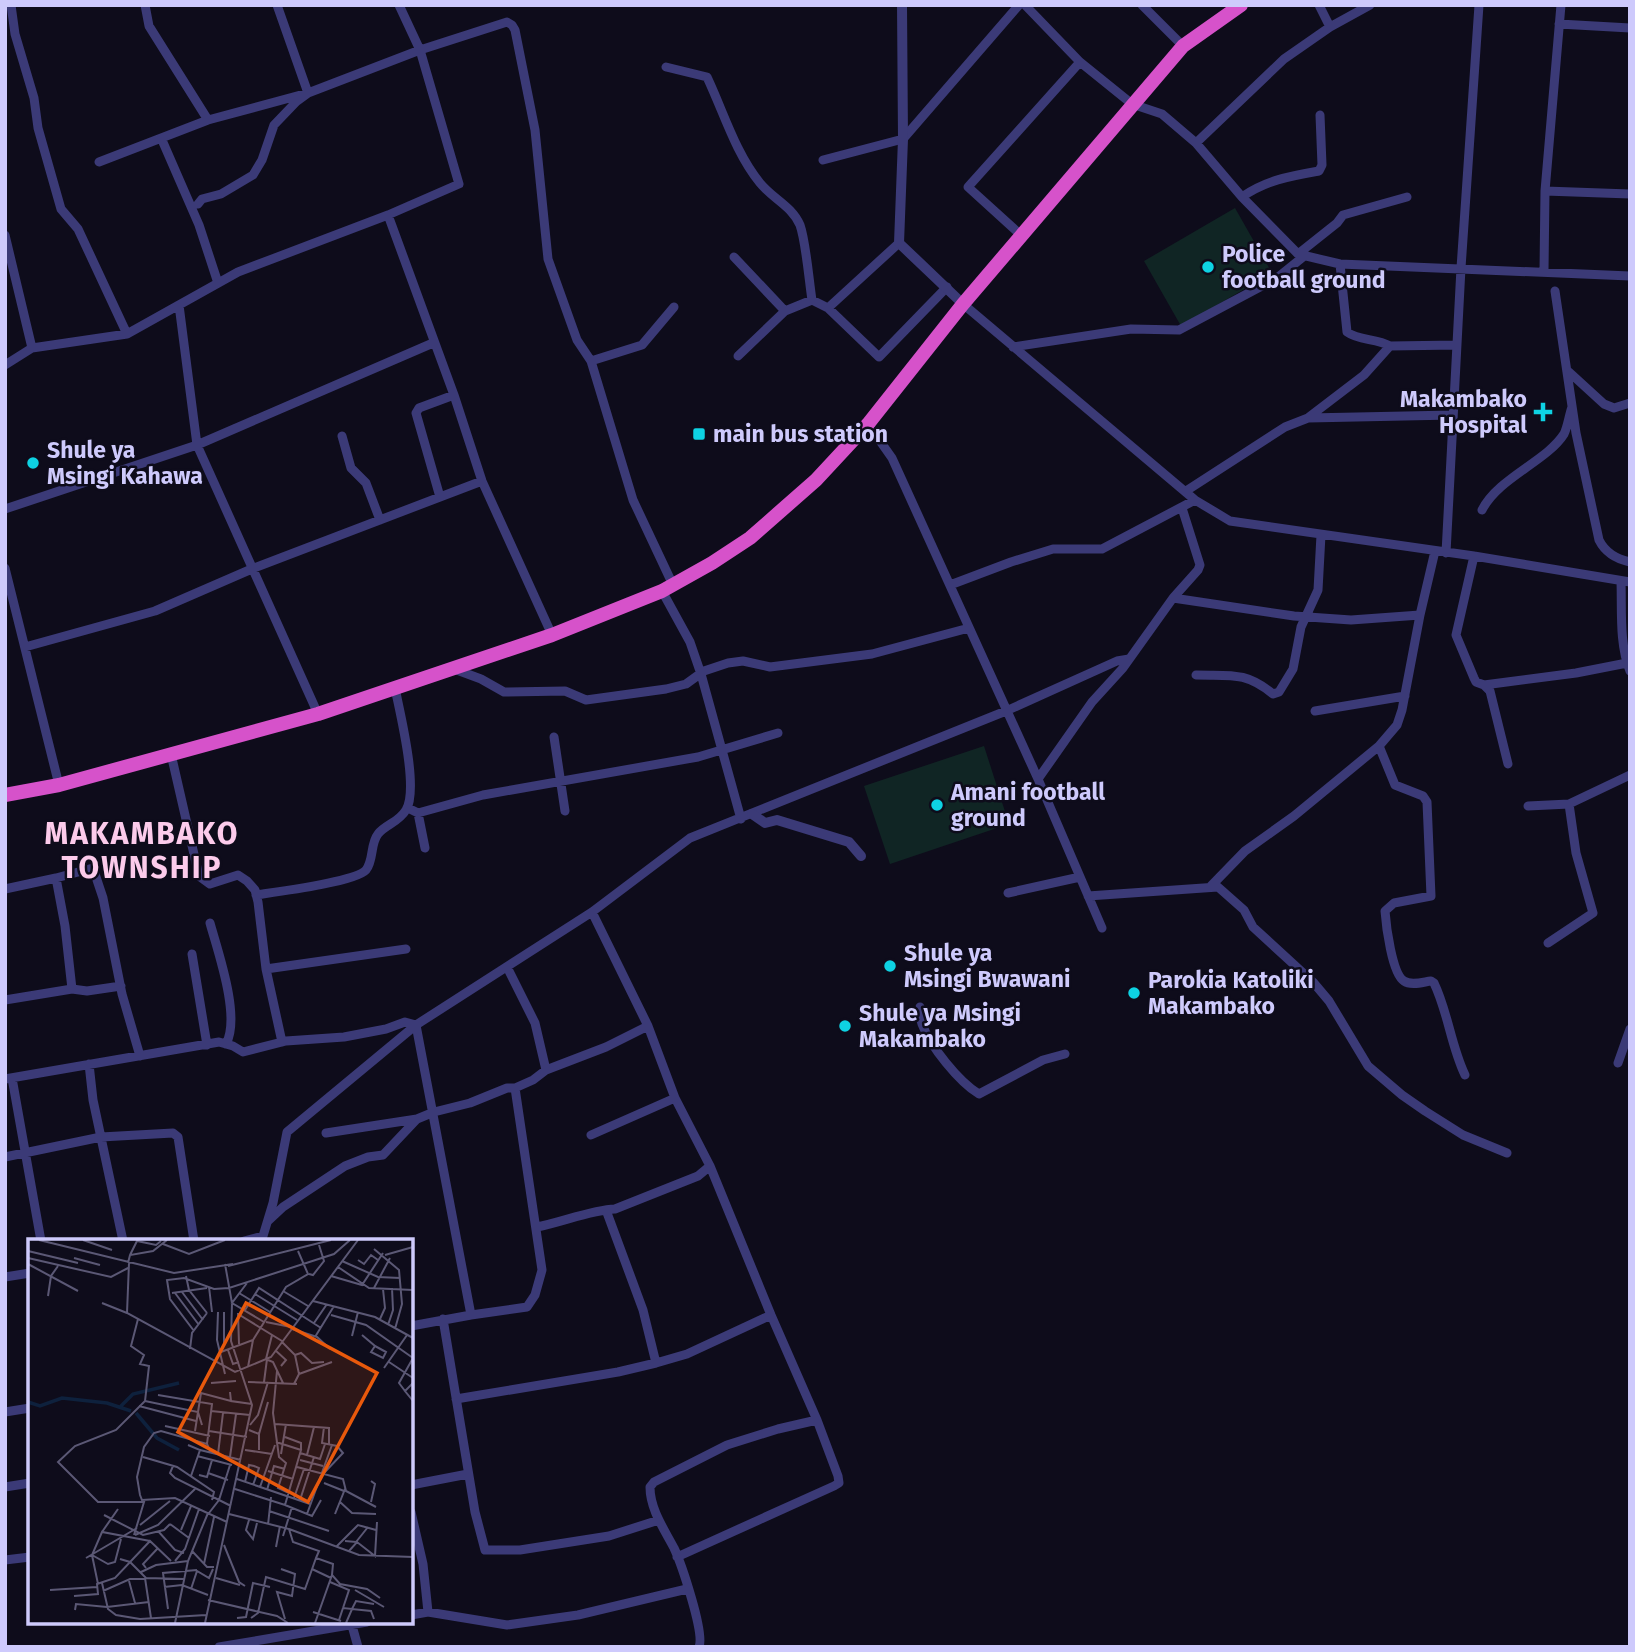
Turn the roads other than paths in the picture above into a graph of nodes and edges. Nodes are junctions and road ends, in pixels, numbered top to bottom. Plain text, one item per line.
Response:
1 (11, 5) edge
2 (145, 5) edge
3 (277, 5) edge
4 (399, 5) edge
5 (902, 5) edge
6 (1019, 5) edge
7 (1025, 5) edge
8 (1142, 5) edge
9 (1241, 5) edge
10 (1319, 5) edge
11 (1370, 5) edge
12 (1479, 5) edge
13 (1560, 5) edge
14 (1559, 24) junction
15 (1330, 27) junction
16 (1630, 27) edge
17 (1183, 46) junction
18 (420, 50) junction
19 (1080, 62) junction
20 (666, 68) dead end
21 (308, 93) junction
22 (1132, 104) junction
23 (1320, 115) dead end
24 (208, 120) junction
25 (903, 139) junction
26 (162, 140) junction
27 (1196, 143) junction
28 (823, 160) dead end
29 (99, 162) dead end
30 (1545, 191) junction
31 (1630, 194) edge
32 (1242, 197) junction
33 (1407, 197) dead end
34 (198, 204) dead end
35 (388, 215) junction
36 (5, 235) edge
37 (1022, 236) junction
38 (899, 243) junction
39 (1301, 255) junction
40 (734, 257) dead end
41 (1340, 264) junction
42 (1461, 268) junction
43 (1544, 271) junction
44 (1630, 276) edge
45 (218, 283) junction
46 (947, 287) junction
47 (1555, 291) dead end
48 (812, 300) junction
49 (963, 304) junction
50 (179, 305) junction
51 (674, 307) dead end
52 (828, 308) junction
53 (785, 311) junction
54 (127, 334) junction
55 (433, 343) junction
56 (1457, 345) junction
57 (1013, 346) junction
58 (1390, 346) junction
59 (32, 348) junction
60 (738, 356) dead end
61 (591, 361) junction
62 (5, 365) edge
63 (1568, 371) junction
64 (454, 396) junction
65 (1573, 401) junction
66 (1630, 403) edge
67 (1453, 415) junction
68 (1308, 418) junction
69 (868, 424) junction
70 (342, 436) dead end
71 (197, 445) junction
72 (482, 481) junction
73 (1186, 491) junction
74 (440, 497) junction
75 (1195, 500) junction
76 (1182, 508) junction
77 (5, 509) edge
78 (1482, 510) dead end
79 (380, 520) junction
80 (1321, 535) junction
81 (1441, 552) junction
82 (1474, 556) junction
83 (1630, 562) edge
84 (5, 568) edge
85 (254, 568) junction
86 (1625, 582) edge
87 (950, 585) junction
88 (668, 588) junction
89 (1173, 598) junction
90 (1420, 615) junction
91 (1306, 616) junction
92 (969, 628) junction
93 (552, 635) junction
94 (25, 648) junction
95 (1129, 659) junction
96 (1628, 667) edge
97 (452, 668) junction
98 (701, 674) junction
99 (1196, 675) dead end
100 (1484, 685) junction
101 (395, 688) junction
102 (1405, 696) junction
103 (1006, 711) junction
104 (1315, 711) dead end
105 (318, 713) junction
106 (778, 733) dead end
107 (554, 737) dead end
108 (1379, 746) junction
109 (721, 749) junction
110 (171, 754) junction
111 (1508, 764) dead end
112 (1630, 775) edge
113 (1038, 779) junction
114 (561, 782) junction
115 (60, 785) junction
116 (5, 795) edge
117 (1569, 804) junction
118 (1528, 806) dead end
119 (408, 808) junction
120 (565, 811) dead end
121 (418, 813) junction
122 (752, 814) junction
123 (741, 818) junction
124 (425, 848) dead end
125 (861, 856) dead end
126 (1080, 877) junction
127 (56, 878) junction
128 (1211, 886) junction
129 (5, 889) edge
130 (1008, 893) dead end
131 (256, 895) junction
132 (1088, 896) junction
133 (592, 912) junction
134 (210, 923) dead end
135 (1102, 928) dead end
136 (1548, 943) dead end
137 (406, 949) dead end
138 (192, 954) dead end
139 (507, 967) junction
140 (266, 969) junction
141 (121, 986) junction
142 (72, 989) junction
143 (5, 1000) edge
144 (920, 1007) dead end
145 (416, 1025) junction
146 (648, 1026) junction
147 (1630, 1028) edge
148 (282, 1042) junction
149 (226, 1044) junction
150 (207, 1045) junction
151 (1065, 1054) dead end
152 (140, 1056) junction
153 (1618, 1063) dead end
154 (89, 1064) junction
155 (545, 1070) junction
156 (1465, 1075) dead end
157 (8, 1078) edge
158 (515, 1088) junction
159 (675, 1098) junction
160 (434, 1112) junction
161 (417, 1119) junction
162 (326, 1133) dead end
163 (591, 1135) dead end
164 (101, 1137) junction
165 (24, 1153) junction
166 (1507, 1153) dead end
167 (5, 1157) edge
168 (710, 1166) junction
169 (606, 1210) junction
170 (267, 1221) junction
171 (537, 1227) junction
172 (41, 1239) edge
173 (122, 1239) edge
174 (194, 1239) edge
175 (251, 1239) edge
176 (28, 1273) edge
177 (5, 1277) edge
178 (471, 1314) junction
179 (771, 1315) junction
180 (443, 1319) junction
181 (413, 1326) edge
182 (656, 1363) junction
183 (456, 1399) junction
184 (28, 1408) edge
185 (5, 1412) edge
186 (817, 1420) junction
187 (468, 1474) junction
188 (28, 1483) edge
189 (413, 1485) edge
190 (5, 1488) edge
191 (413, 1520) edge
192 (659, 1521) junction
193 (28, 1557) edge
194 (677, 1557) junction
195 (5, 1560) edge
196 (687, 1589) junction
197 (428, 1612) junction
198 (413, 1615) edge
199 (346, 1624) edge
200 (351, 1624) edge
201 (703, 1645) edge
202 (219, 1647) edge
203 (358, 1647) edge

1 - 54 street
2 - 24 street
3 - 21 street
4 - 18 street
5 - 25 street
6 - 25 street
7 - 19 street
8 - 17 street
9 - 17 highway
10 - 15 street
11 - 15 street
12 - 42 street
13 - 14 street
14 - 16 street
14 - 30 street
15 - 27 street
17 - 22 highway
18 - 21 street
18 - 35 street
18 - 61 street
19 - 22 street
19 - 37 street
20 - 48 street
21 - 24 street
21 - 34 street
22 - 27 street
22 - 37 highway
23 - 32 street
24 - 26 street
25 - 28 street
25 - 38 street
26 - 29 street
26 - 45 street
27 - 32 street
30 - 31 street
30 - 43 street
32 - 39 street
33 - 39 street
35 - 45 street
35 - 55 street
36 - 59 street
37 - 49 highway
38 - 46 street
38 - 52 street
39 - 41 street
39 - 57 street
40 - 53 street
41 - 42 street
41 - 58 street
42 - 43 street
42 - 56 street
43 - 44 street
45 - 50 street
46 - 49 street
46 - 52 street
47 - 63 street
48 - 52 street
48 - 53 street
49 - 57 street
49 - 69 highway
50 - 54 street
50 - 71 street
51 - 61 street
53 - 60 street
54 - 59 street
55 - 64 street
55 - 71 street
56 - 58 street
56 - 67 street
57 - 73 street
58 - 68 street
59 - 62 street
61 - 88 street
63 - 65 street
63 - 66 street
64 - 72 street
64 - 74 street
65 - 78 street
65 - 83 street
67 - 68 street
67 - 81 street
68 - 73 street
69 - 87 street
69 - 88 highway
70 - 79 street
71 - 77 street
71 - 85 street
72 - 74 street
72 - 93 street
73 - 75 street
74 - 79 street
75 - 76 street
75 - 80 street
76 - 87 street
76 - 89 street
79 - 85 street
80 - 81 street
80 - 91 street
81 - 82 street
81 - 90 street
82 - 86 street
82 - 100 street
84 - 94 street
85 - 94 street
85 - 105 street
86 - 96 street
87 - 92 street
88 - 93 highway
88 - 98 street
89 - 91 street
89 - 95 street
90 - 91 street
90 - 102 street
91 - 99 street
92 - 98 street
92 - 103 street
93 - 97 highway
94 - 115 street
95 - 103 street
95 - 113 street
96 - 100 street
97 - 98 street
97 - 101 highway
98 - 109 street
100 - 111 street
101 - 105 highway
101 - 119 street
102 - 104 street
102 - 108 street
103 - 113 street
103 - 122 street
105 - 110 highway
106 - 109 street
107 - 114 street
108 - 128 street
108 - 156 street
109 - 114 street
109 - 123 street
110 - 115 highway
110 - 131 street
112 - 117 street
113 - 126 street
114 - 120 street
114 - 121 street
115 - 116 highway
117 - 118 street
117 - 136 street
119 - 121 street
119 - 131 street
121 - 124 street
122 - 123 street
122 - 125 street
123 - 133 street
126 - 130 street
126 - 132 street
127 - 129 street
127 - 141 street
127 - 142 street
128 - 132 street
128 - 166 street
131 - 140 street
132 - 135 street
133 - 139 street
133 - 146 street
134 - 149 street
137 - 140 street
138 - 150 street
139 - 145 street
139 - 155 street
140 - 148 street
141 - 142 street
141 - 152 street
142 - 143 street
144 - 151 street
145 - 148 street
145 - 160 street
145 - 170 street
146 - 155 street
146 - 159 street
147 - 153 street
148 - 149 street
149 - 150 street
150 - 152 street
152 - 154 street
154 - 157 street
154 - 164 street
155 - 158 street
157 - 165 street
158 - 160 street
158 - 171 street
159 - 163 street
159 - 168 street
160 - 161 street
160 - 178 street
161 - 162 street
161 - 170 street
164 - 165 street
164 - 173 street
164 - 174 street
165 - 167 street
165 - 172 street
168 - 169 street
168 - 179 street
169 - 171 street
169 - 182 street
170 - 175 street
171 - 178 street
176 - 177 street
178 - 180 street
179 - 182 street
179 - 186 street
180 - 181 street
180 - 183 street
182 - 183 street
183 - 187 street
184 - 185 street
186 - 192 street
186 - 194 street
187 - 189 street
187 - 192 street
188 - 190 street
191 - 197 street
192 - 194 street
193 - 195 street
194 - 196 street
196 - 197 street
196 - 201 street
197 - 198 street
199 - 202 street
200 - 203 street

